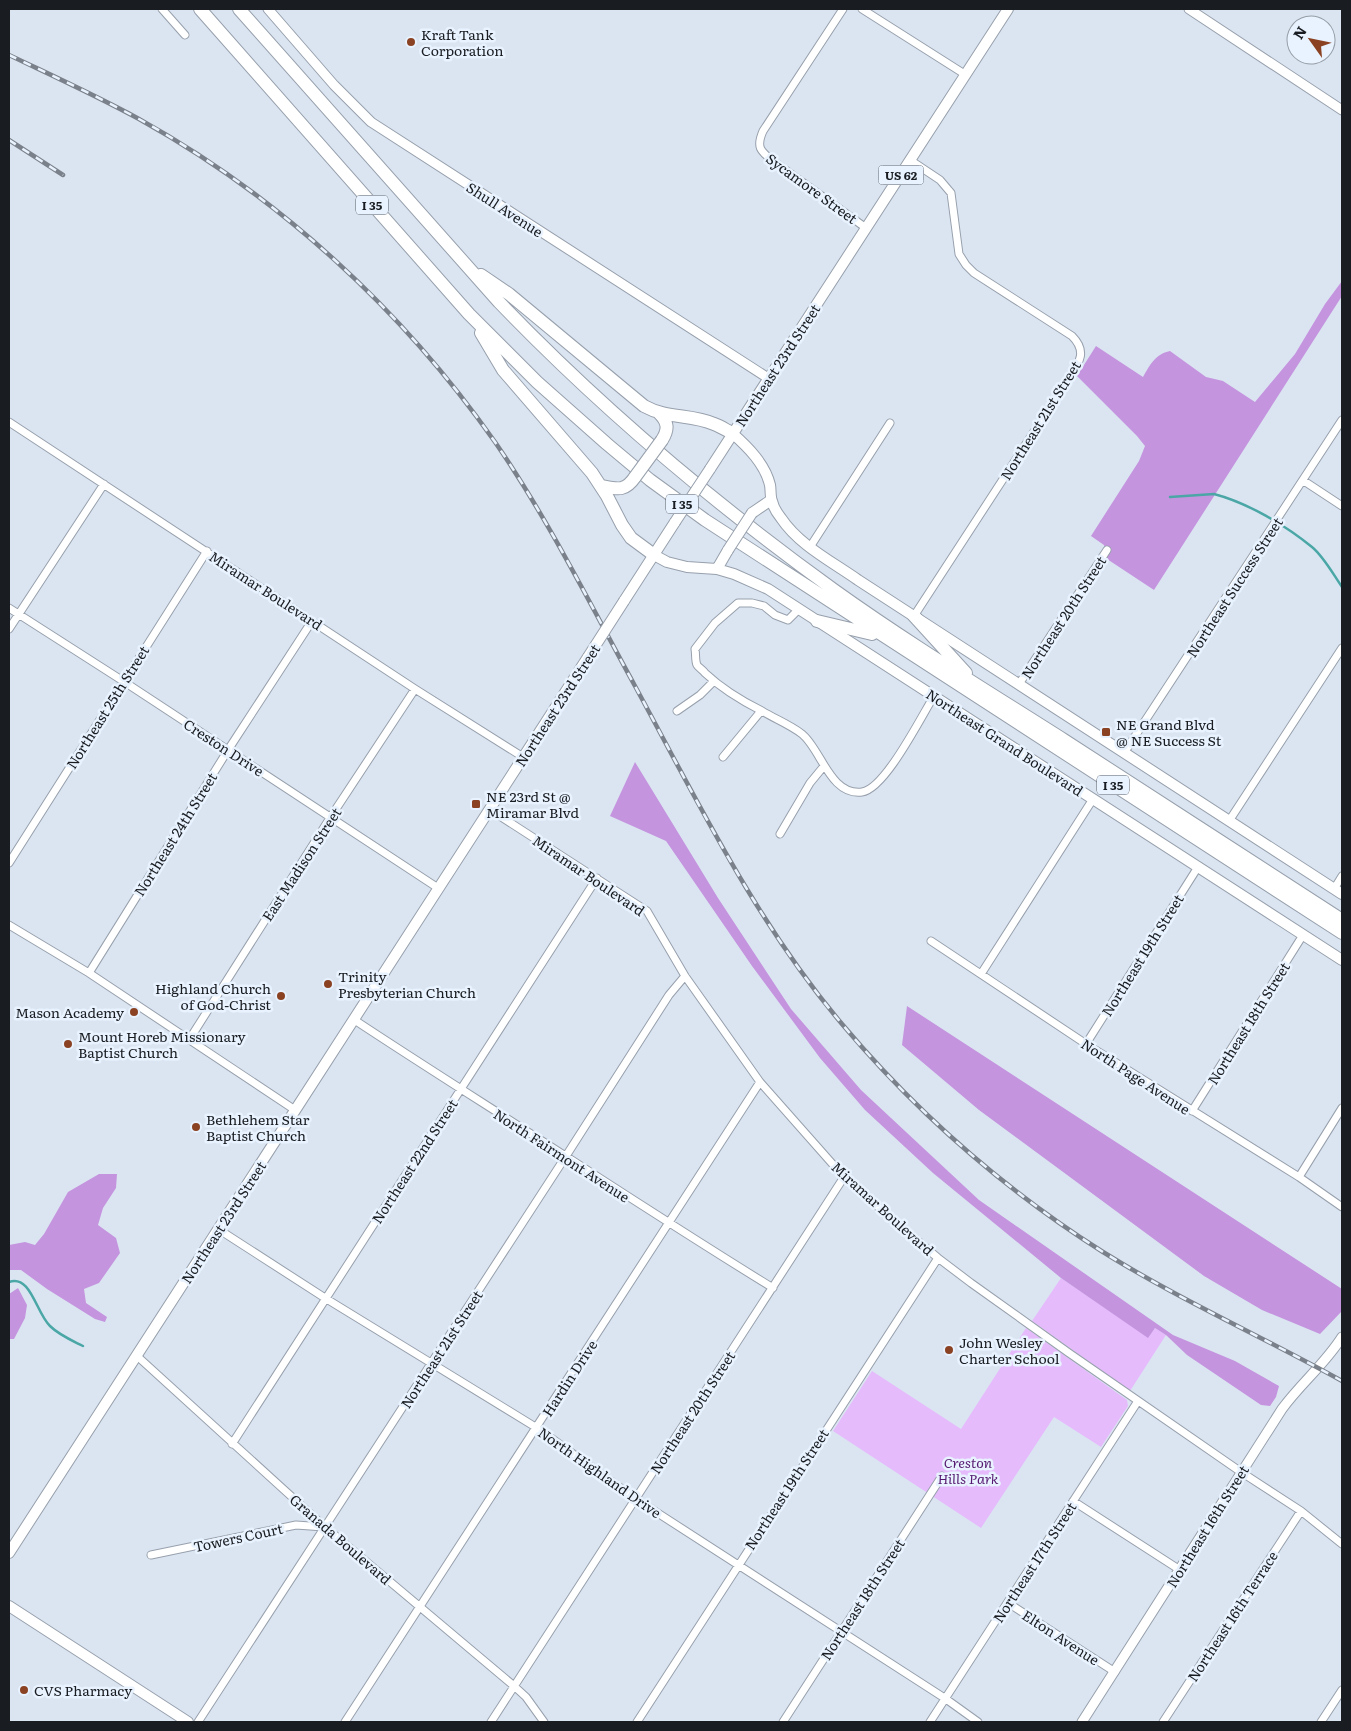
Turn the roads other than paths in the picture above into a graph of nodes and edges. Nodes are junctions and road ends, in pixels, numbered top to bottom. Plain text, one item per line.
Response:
1 (162, 9) edge
2 (200, 9) edge
3 (239, 9) edge
4 (268, 9) edge
5 (843, 9) edge
6 (862, 9) edge
7 (1008, 9) edge
8 (1189, 9) edge
9 (185, 35) dead end
10 (966, 75) junction
11 (1342, 110) edge
12 (910, 160) junction
13 (866, 228) junction
14 (460, 259) junction
15 (469, 314) junction
16 (768, 378) junction
17 (659, 413) junction
18 (1342, 420) edge
19 (9, 422) edge
20 (890, 423) dead end
21 (732, 434) junction
22 (1304, 481) junction
23 (104, 484) junction
24 (601, 486) junction
25 (771, 500) junction
26 (1342, 506) edge
27 (810, 547) junction
28 (1107, 550) dead end
29 (207, 551) junction
30 (654, 555) junction
31 (717, 569) junction
32 (9, 608) edge
33 (799, 609) junction
34 (18, 614) junction
35 (914, 616) junction
36 (312, 621) junction
37 (817, 621) junction
38 (9, 629) edge
39 (884, 637) junction
40 (1342, 648) edge
41 (123, 681) junction
42 (714, 681) junction
43 (976, 684) junction
44 (1020, 684) junction
45 (415, 689) junction
46 (934, 696) junction
47 (677, 711) dead end
48 (761, 711) junction
49 (228, 750) junction
50 (1124, 753) junction
51 (523, 757) junction
52 (723, 757) dead end
53 (824, 766) junction
54 (1093, 799) junction
55 (489, 809) junction
56 (330, 818) junction
57 (1229, 821) junction
58 (780, 834) dead end
59 (9, 863) edge
60 (1198, 867) junction
61 (1342, 876) edge
62 (597, 878) junction
63 (438, 888) junction
64 (1338, 891) edge
65 (1342, 920) edge
66 (9, 925) edge
67 (1342, 933) edge
68 (1303, 935) junction
69 (931, 941) dead end
70 (1342, 960) edge
71 (89, 972) junction
72 (981, 974) junction
73 (685, 976) junction
74 (353, 1019) junction
75 (189, 1040) junction
76 (1086, 1044) junction
77 (760, 1082) junction
78 (460, 1090) junction
79 (1342, 1108) edge
80 (295, 1110) junction
81 (1192, 1111) junction
82 (566, 1156) junction
83 (844, 1177) junction
84 (1299, 1177) junction
85 (1342, 1207) edge
86 (669, 1224) junction
87 (218, 1229) junction
88 (938, 1258) junction
89 (772, 1288) junction
90 (325, 1298) junction
91 (1342, 1337) edge
92 (137, 1356) junction
93 (432, 1363) junction
94 (1138, 1401) junction
95 (537, 1428) junction
96 (232, 1444) junction
97 (1241, 1472) junction
98 (942, 1476) dead end
99 (636, 1499) junction
100 (1073, 1501) junction
101 (1302, 1511) junction
102 (325, 1527) junction
103 (1342, 1544) edge
104 (9, 1554) edge
105 (151, 1555) dead end
106 (738, 1564) junction
107 (1180, 1570) junction
108 (1008, 1603) junction
109 (9, 1606) edge
110 (420, 1606) junction
111 (841, 1631) junction
112 (1115, 1672) junction
113 (514, 1686) junction
114 (1342, 1690) edge
115 (946, 1699) junction
116 (188, 1722) edge
117 (198, 1722) edge
118 (345, 1722) edge
119 (491, 1722) edge
120 (544, 1722) edge
121 (637, 1722) edge
122 (782, 1722) edge
123 (930, 1722) edge
124 (978, 1722) edge
125 (1082, 1722) edge
126 (1163, 1722) edge
127 (1321, 1722) edge

1 - 9 street
2 - 15 highway, I 35
3 - 14 highway, I 35
4 - 16 street, Shull Avenue
5 - 13 street, Sycamore Street
6 - 10 street
7 - 10 main road, Northeast 23rd Street / US 62
8 - 11 street
10 - 12 main road, Northeast 23rd Street / US 62
12 - 13 main road, Northeast 23rd Street / US 62
12 - 35 street, Northeast 21st Street
13 - 16 main road, Northeast 23rd Street / US 62
14 - 17 highway
14 - 43 highway, I 35
15 - 24 highway
15 - 39 highway, I 35
16 - 21 main road, Northeast 23rd Street / US 62
17 - 21 highway
17 - 24 highway, bridge
18 - 22 street, Northeast Success Street
19 - 23 street, Miramar Boulevard
20 - 27 street
21 - 25 main road
21 - 30 main road, Northeast 23rd Street / US 62, bridge
22 - 26 street
22 - 50 street, Northeast Success Street
23 - 29 street, Miramar Boulevard
23 - 34 street
24 - 30 highway
25 - 27 main road
25 - 31 main road, bridge
27 - 35 main road
28 - 44 street, Northeast 20th Street
29 - 36 street, Miramar Boulevard
29 - 41 street, Northeast 25th Street
30 - 31 main road, Northeast Grand Boulevard
30 - 51 main road, Northeast 23rd Street, bridge
31 - 33 main road, Northeast Grand Boulevard
32 - 34 street, Creston Drive
33 - 37 main road, Northeast Grand Boulevard
33 - 42 street
34 - 38 street
34 - 41 street, Creston Drive
35 - 43 highway
35 - 44 main road
36 - 45 street, Miramar Boulevard
36 - 49 street, Northeast 24th Street
37 - 39 highway
37 - 46 main road, Northeast Grand Boulevard
39 - 67 highway, I 35
40 - 57 street
41 - 49 street, Creston Drive
41 - 59 street, Northeast 25th Street
42 - 47 street
42 - 48 street
43 - 65 highway, I 35
44 - 50 main road
45 - 51 street, Miramar Boulevard
45 - 56 street, East Madison Street
46 - 53 street
46 - 54 main road, Northeast Grand Boulevard
48 - 52 street
48 - 53 street
49 - 56 street, Creston Drive
49 - 71 street, Northeast 24th Street
50 - 57 main road
51 - 55 main road, Northeast 23rd Street
53 - 58 street
54 - 60 main road, Northeast Grand Boulevard
54 - 72 street
55 - 62 street, Miramar Boulevard
55 - 63 main road, Northeast 23rd Street
56 - 63 street, Creston Drive
56 - 75 street, East Madison Street
57 - 64 main road
60 - 68 main road, Northeast Grand Boulevard
60 - 76 street, Northeast 19th Street
61 - 64 street
62 - 73 street, Miramar Boulevard
62 - 78 street, Northeast 22nd Street
63 - 74 main road, Northeast 23rd Street
66 - 71 street
68 - 70 main road, Northeast Grand Boulevard
68 - 81 street, Northeast 18th Street
69 - 72 street, North Page Avenue
71 - 75 street
72 - 76 street, North Page Avenue
73 - 77 street, Miramar Boulevard
73 - 82 street, Northeast 21st Street
74 - 78 street, North Fairmont Avenue
74 - 80 main road, Northeast 23rd Street
75 - 80 street
76 - 81 street, North Page Avenue
77 - 83 street, Miramar Boulevard
77 - 86 street, Hardin Drive
78 - 82 street, North Fairmont Avenue
78 - 90 street, Northeast 22nd Street
79 - 84 street
80 - 87 main road, Northeast 23rd Street
81 - 84 street, North Page Avenue
82 - 86 street, North Fairmont Avenue
82 - 93 street, Northeast 21st Street
83 - 88 street, Miramar Boulevard
83 - 89 street, Northeast 20th Street
84 - 85 street, North Page Avenue
86 - 89 street, North Fairmont Avenue
86 - 95 street, Hardin Drive
87 - 90 street, North Highland Drive
87 - 92 main road, Northeast 23rd Street
88 - 94 street, Miramar Boulevard
88 - 106 street, Northeast 19th Street
89 - 99 street, Northeast 20th Street
90 - 93 street, North Highland Drive
90 - 96 street, Northeast 22nd Street
91 - 97 street, Northeast 16th Street
92 - 96 street, Granada Boulevard
92 - 104 main road, Northeast 23rd Street
93 - 95 street, North Highland Drive
93 - 102 street, Northeast 21st Street
94 - 97 street, Miramar Boulevard
94 - 100 street, Northeast 17th Street
95 - 99 street, North Highland Drive
95 - 110 street, Hardin Drive
96 - 102 street, Granada Boulevard
97 - 101 street, Miramar Boulevard
97 - 107 street, Northeast 16th Street
98 - 111 street, Northeast 18th Street
99 - 106 street, North Highland Drive
99 - 113 street, Northeast 20th Street
100 - 107 street
100 - 108 street, Northeast 17th Street
101 - 103 street, Miramar Boulevard
101 - 126 street, Northeast 16th Terrace
102 - 105 street, Towers Court
102 - 110 street, Granada Boulevard
102 - 117 street, Northeast 21st Street
106 - 111 street, North Highland Drive
106 - 121 street, Northeast 19th Street
107 - 112 street, Northeast 16th Street
108 - 112 street, Elton Avenue
108 - 115 street, Northeast 17th Street
109 - 116 main road
110 - 113 street, Granada Boulevard
110 - 118 street, Hardin Drive
111 - 115 street, North Highland Drive
111 - 122 street, Northeast 18th Street
112 - 125 street, Northeast 16th Street
113 - 119 street, Northeast 20th Street
113 - 120 street, Granada Boulevard
114 - 127 street
115 - 123 street, Northeast 17th Street
115 - 124 street, North Highland Drive

